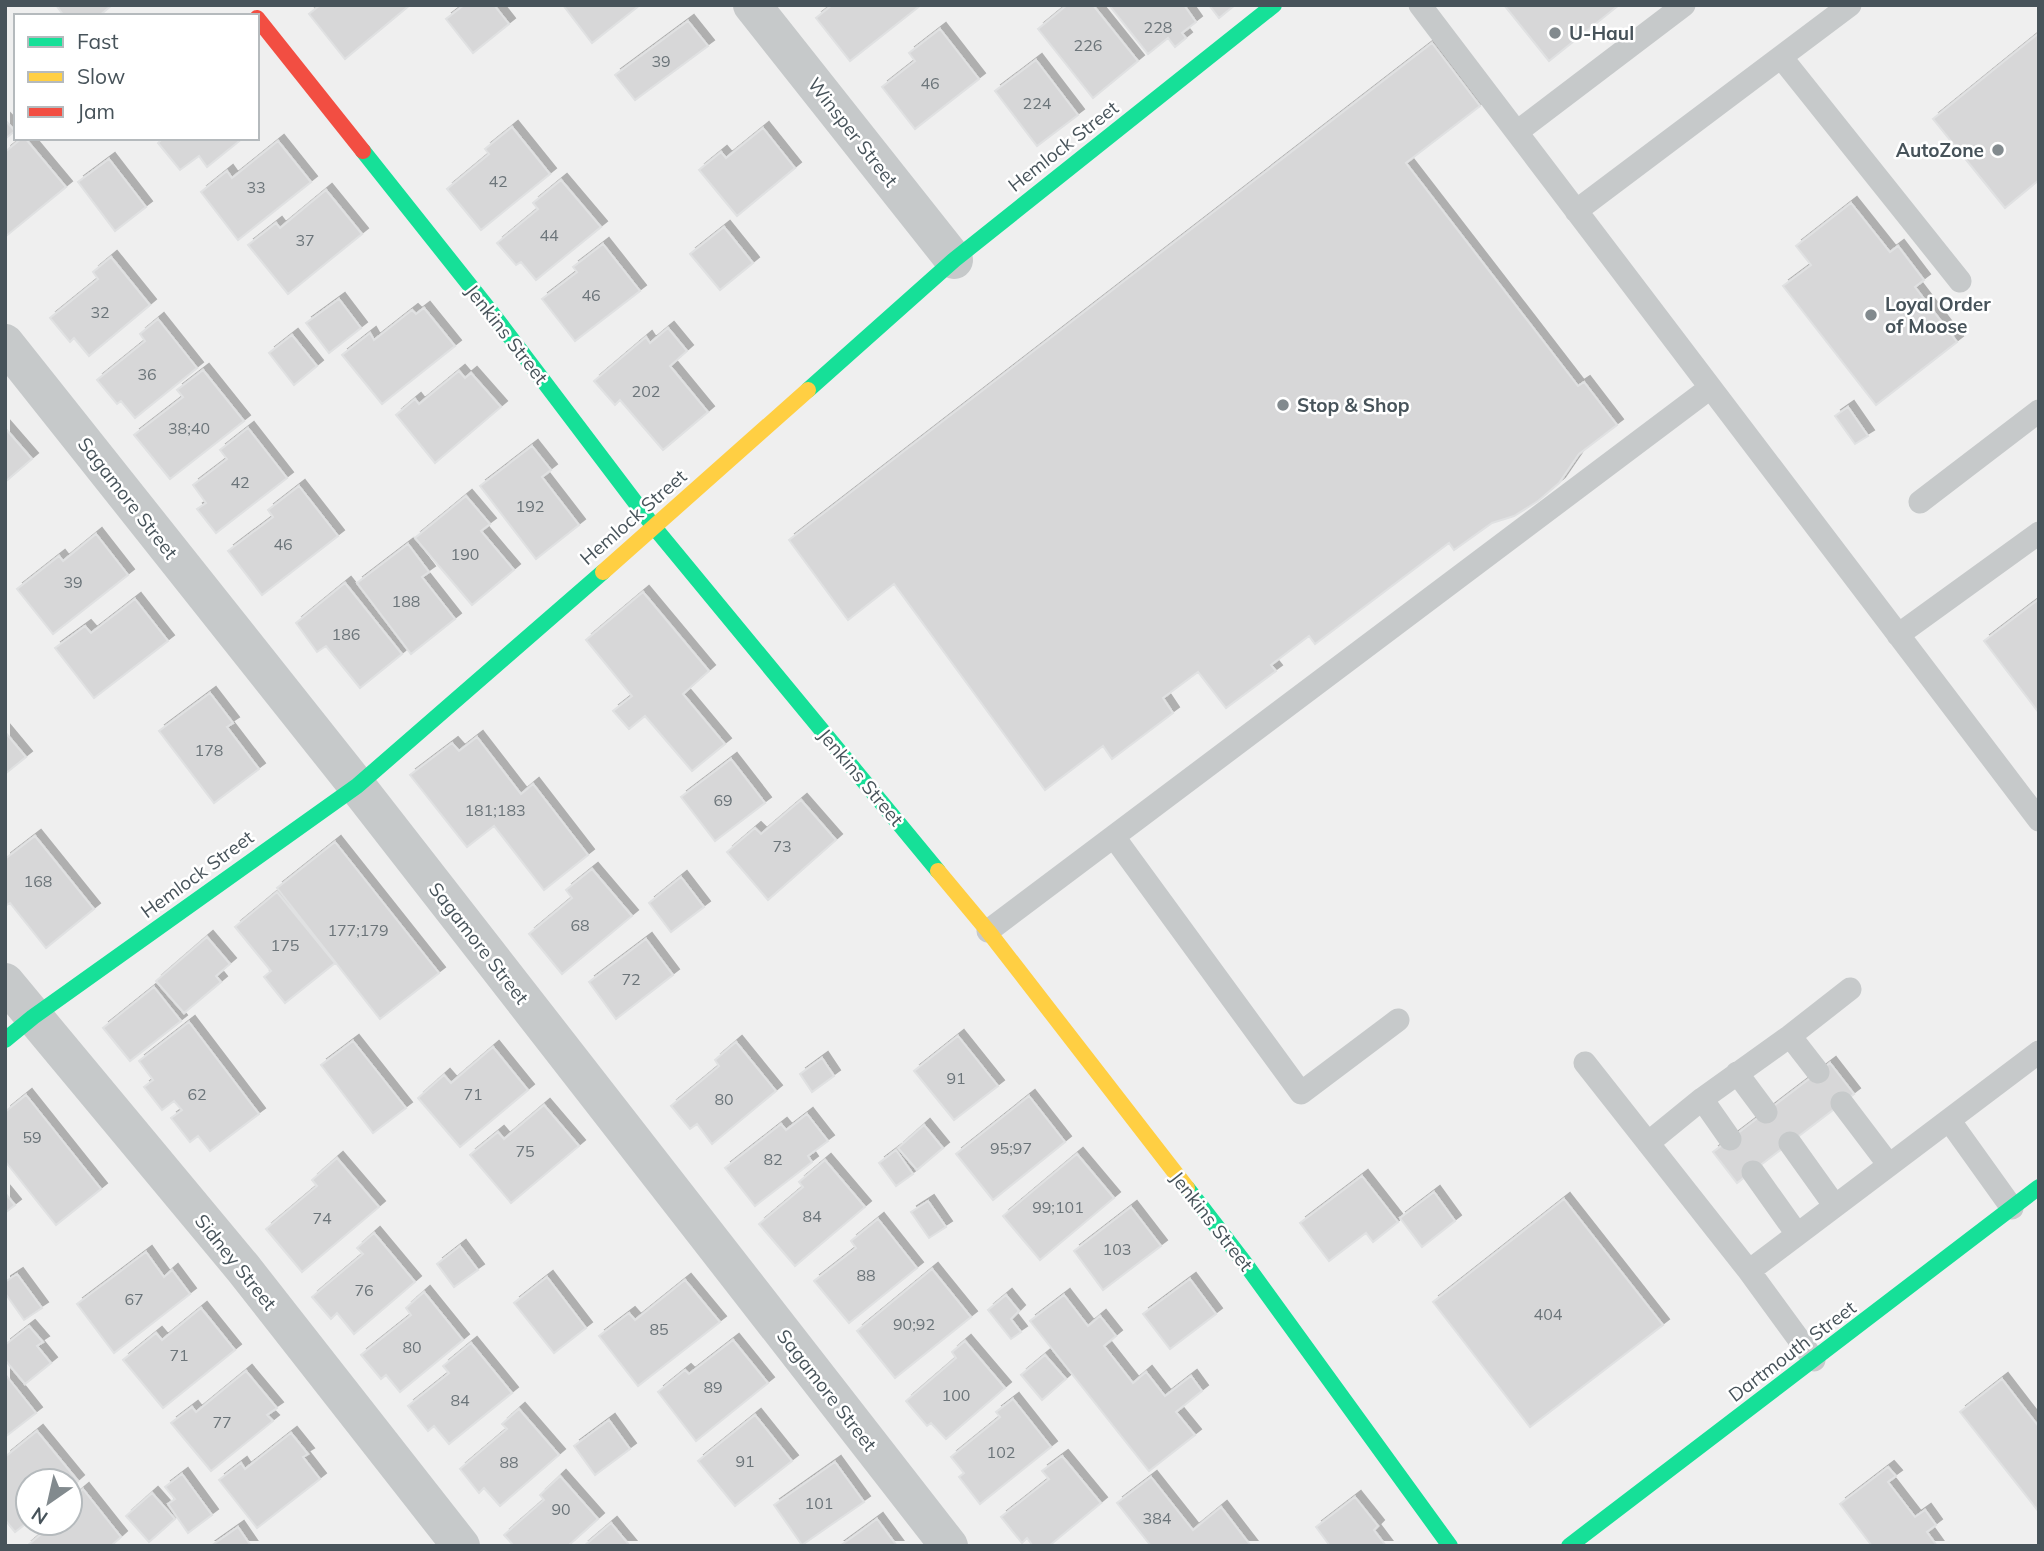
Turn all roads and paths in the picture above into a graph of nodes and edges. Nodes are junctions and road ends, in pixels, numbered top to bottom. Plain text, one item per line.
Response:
1 (752, 5) edge
2 (1274, 5) edge
3 (1420, 5) edge
4 (1684, 5) edge
5 (1850, 5) edge
6 (259, 21) edge
7 (1782, 57) junction
8 (1517, 132) junction
9 (1576, 211) junction
10 (954, 260) junction
11 (1960, 281) dead end
12 (5, 343) edge
13 (1710, 388) junction
14 (2039, 411) edge
15 (1920, 502) dead end
16 (654, 527) junction
17 (2039, 533) edge
18 (1898, 635) junction
19 (357, 786) junction
20 (2039, 820) edge
21 (1114, 837) junction
22 (988, 931) junction
23 (5, 982) edge
24 (1850, 989) dead end
25 (1398, 1020) dead end
26 (19, 1029) edge
27 (1790, 1036) junction
28 (2039, 1052) edge
29 (1585, 1063) dead end
30 (1818, 1072) dead end
31 (1737, 1073) junction
32 (1702, 1099) junction
33 (1842, 1102) dead end
34 (1766, 1112) dead end
35 (1949, 1120) junction
36 (1730, 1139) dead end
37 (1648, 1143) junction
38 (1790, 1143) dead end
39 (1889, 1166) junction
40 (1753, 1171) dead end
41 (2039, 1187) edge
42 (1835, 1206) junction
43 (2012, 1208) junction
44 (1797, 1234) junction
45 (1749, 1271) junction
46 (1814, 1360) junction
47 (461, 1546) edge
48 (949, 1546) edge
49 (1451, 1546) edge
50 (1569, 1546) edge

1 - 10 street, Winsper Street
2 - 10 street, Hemlock Street
3 - 8 lane
4 - 8 lane
5 - 7 lane
6 - 16 street, Jenkins Street
7 - 9 lane
7 - 11 lane
8 - 9 lane
9 - 13 lane
10 - 16 street, Hemlock Street
12 - 19 street, Sagamore Street
13 - 18 lane
13 - 21 lane
14 - 15 lane
16 - 19 street, Hemlock Street
16 - 22 street, Jenkins Street
17 - 18 lane
18 - 20 lane
19 - 26 street, Hemlock Street
19 - 48 street, Sagamore Street
21 - 22 lane
21 - 25 lane
22 - 49 street, Jenkins Street
23 - 26 street, Sidney Street
24 - 27 lane
26 - 47 street, Sidney Street
27 - 30 lane
27 - 31 lane
28 - 35 lane
29 - 37 lane
31 - 32 lane
31 - 34 lane
32 - 36 lane
32 - 37 lane
33 - 39 lane
35 - 39 lane
35 - 43 lane
37 - 45 lane
38 - 42 lane
39 - 42 lane
40 - 44 lane
41 - 43 street, Dartmouth Street
42 - 44 lane
43 - 46 street, Dartmouth Street
44 - 45 lane
45 - 46 lane
46 - 50 street, Dartmouth Street

